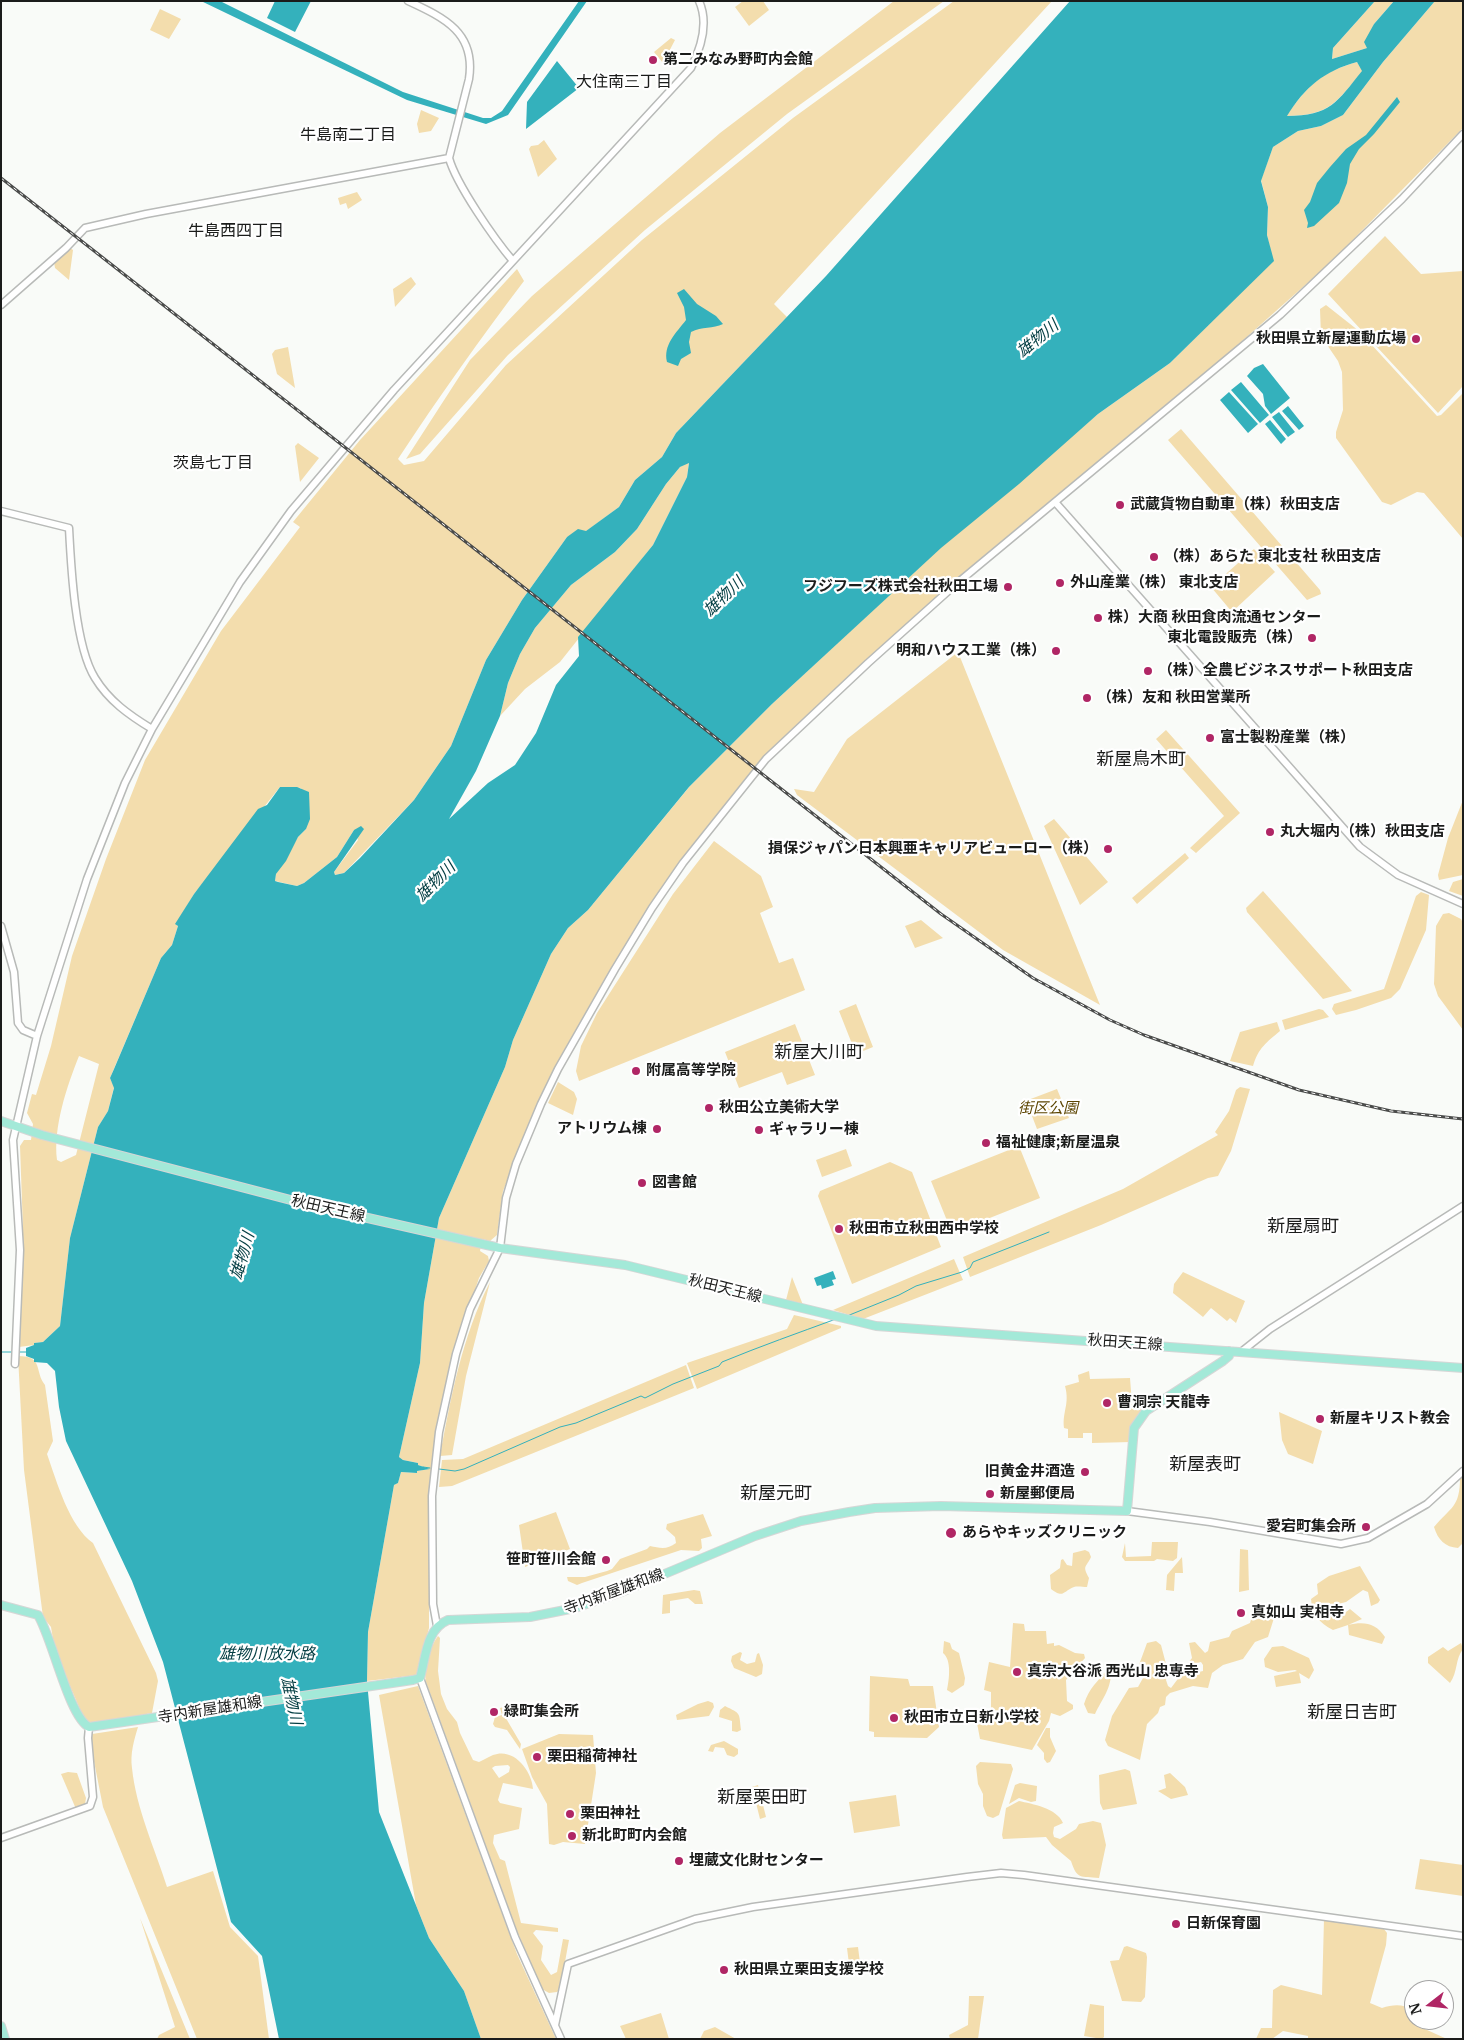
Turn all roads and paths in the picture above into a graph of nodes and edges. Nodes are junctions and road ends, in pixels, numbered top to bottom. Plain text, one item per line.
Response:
1 (408, 1) edge
2 (699, 1) edge
3 (1463, 134) edge
4 (449, 158) junction
5 (513, 261) junction
6 (1, 304) edge
7 (1056, 502) junction
8 (1, 511) edge
9 (152, 729) junction
10 (1463, 904) edge
11 (1, 926) edge
12 (37, 1036) junction
13 (1, 1121) edge
14 (17, 1127) junction
15 (1463, 1206) edge
16 (500, 1248) junction
17 (1229, 1351) junction
18 (1241, 1352) junction
19 (14, 1364) dead end
20 (1463, 1368) edge
21 (1463, 1471) edge
22 (1127, 1511) junction
23 (1, 1606) edge
24 (437, 1626) junction
25 (417, 1679) junction
26 (92, 1728) junction
27 (1, 1838) edge
28 (1463, 1936) edge
29 (555, 2025) junction
30 (1, 2026) edge
31 (5, 2039) edge
32 (561, 2039) edge

1 - 4 street
2 - 5 street
3 - 7 street
4 - 5 street
4 - 6 street
5 - 9 street
7 - 10 street
7 - 16 street
8 - 9 street
9 - 12 street
11 - 12 street
12 - 14 street
13 - 14 main road, 秋田天王線
14 - 16 main road, 秋田天王線
14 - 19 street
15 - 18 street
16 - 17 main road, 秋田天王線
16 - 24 street
17 - 18 main road, 秋田天王線
17 - 22 main road
18 - 20 main road, 秋田天王線
21 - 22 street
22 - 24 main road, 寺内新屋雄和線
23 - 26 main road
24 - 25 main road
25 - 26 main road, 寺内新屋雄和線
25 - 29 street
26 - 27 street
28 - 29 street
29 - 32 street
30 - 31 main road

